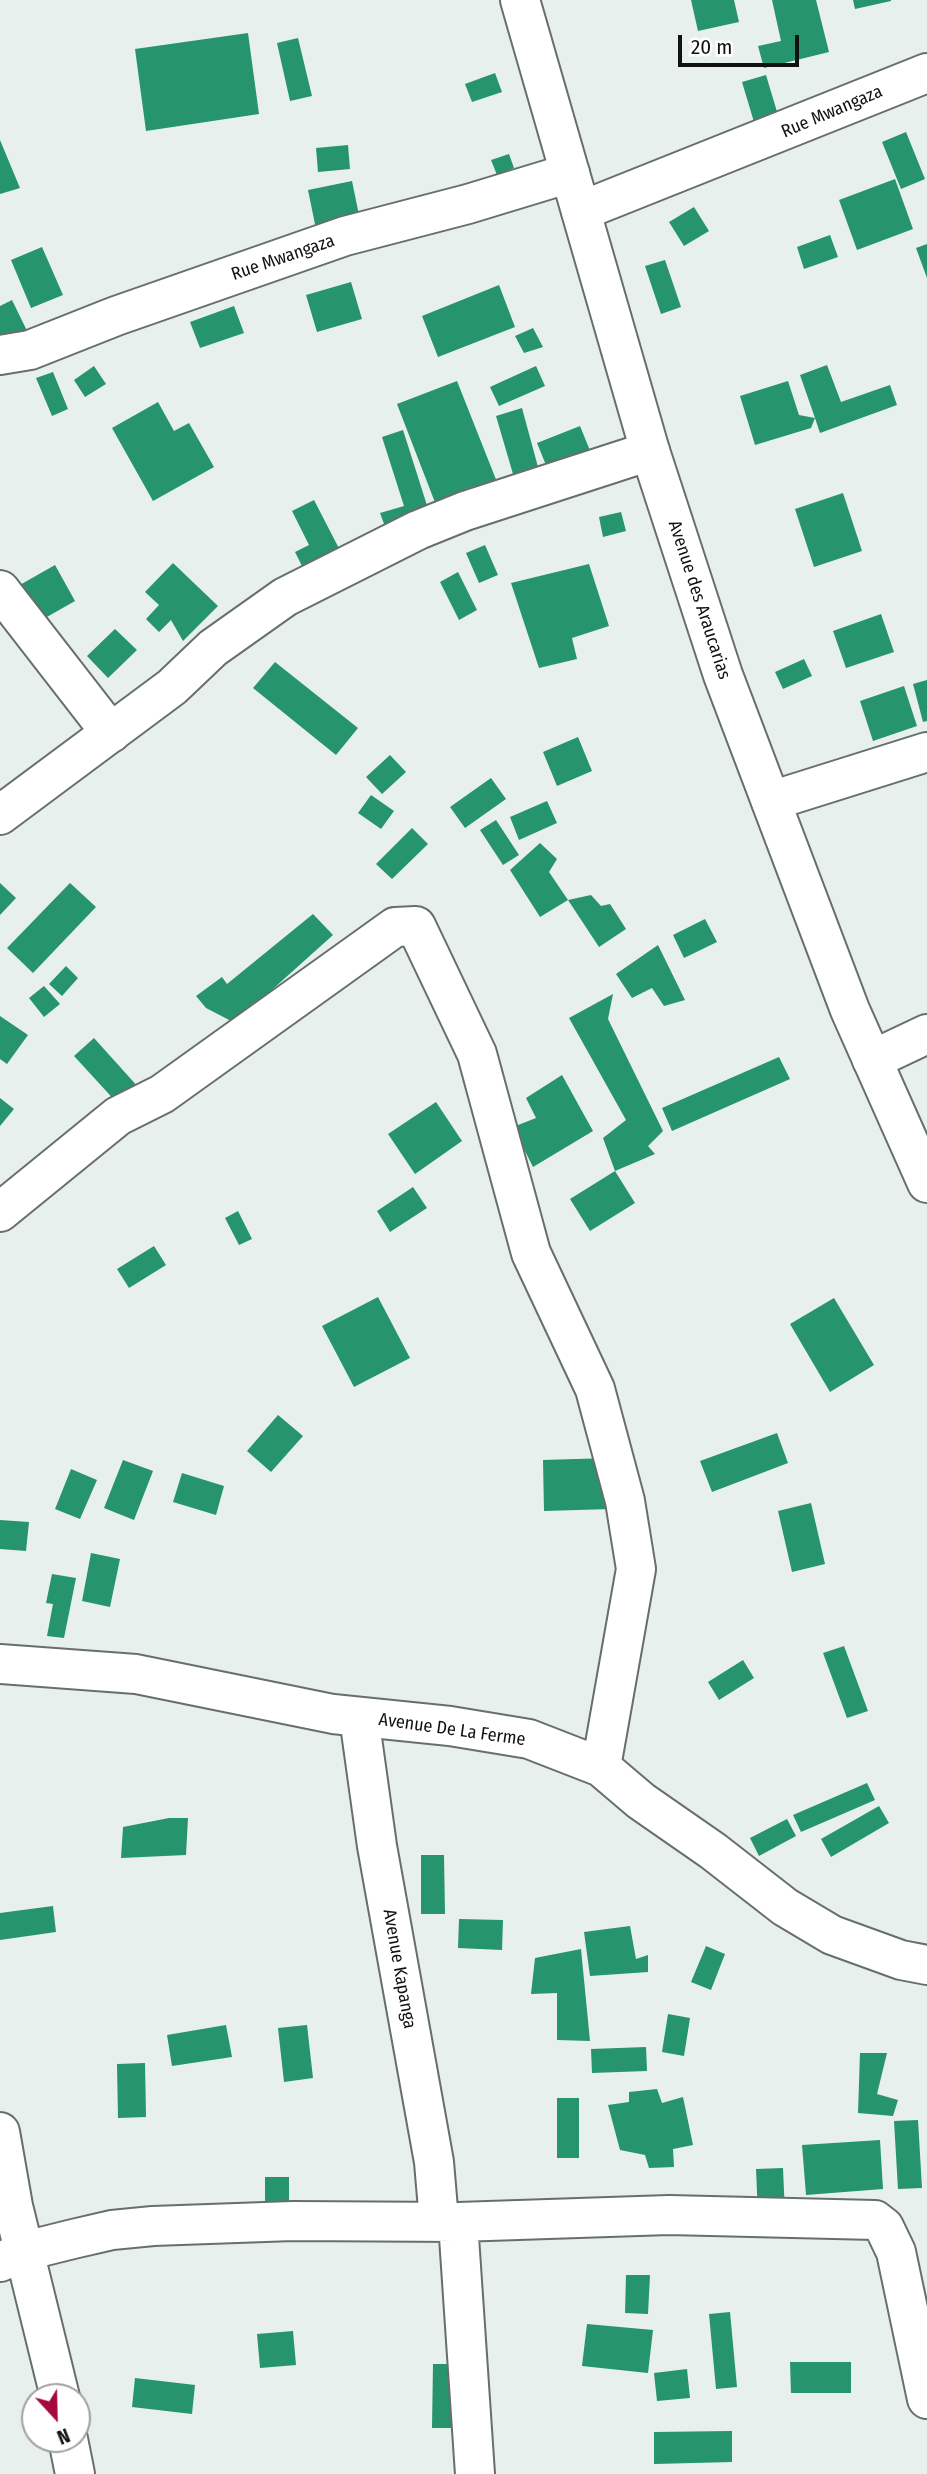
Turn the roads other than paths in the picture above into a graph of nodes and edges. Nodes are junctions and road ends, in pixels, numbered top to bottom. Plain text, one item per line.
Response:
1 (520, 0) edge
2 (927, 73) edge
3 (570, 173) junction
4 (580, 211) junction
5 (0, 355) edge
6 (650, 451) junction
7 (0, 590) edge
8 (111, 733) junction
9 (927, 752) edge
10 (771, 801) junction
11 (0, 815) edge
12 (927, 1034) edge
13 (872, 1060) junction
14 (927, 1183) edge
15 (0, 1212) edge
16 (0, 1664) edge
17 (359, 1717) junction
18 (601, 1767) junction
19 (927, 1965) edge
20 (0, 2132) edge
21 (449, 2221) junction
22 (13, 2256) edge
23 (55, 2383) edge
24 (927, 2399) edge
25 (71, 2453) edge
26 (75, 2474) edge
27 (475, 2474) edge

1 - 3 street, Avenue des Araucarias
2 - 4 street, Rue Mwangaza
3 - 4 street, Avenue des Araucarias
3 - 5 street, Rue Mwangaza
4 - 6 street, Avenue des Araucarias
6 - 8 street
6 - 10 street, Avenue des Araucarias
7 - 8 street
8 - 11 street
9 - 10 street
10 - 13 street, Avenue des Araucarias
12 - 13 street
13 - 14 street, Avenue des Araucarias
15 - 18 street
16 - 17 street, Avenue De La Ferme
17 - 18 street, Avenue De La Ferme
17 - 21 street, Avenue Kapanga
18 - 19 street, Avenue De La Ferme
20 - 22 street
21 - 22 street
21 - 24 street
21 - 27 street, Avenue Kapanga
22 - 23 street
25 - 26 street

